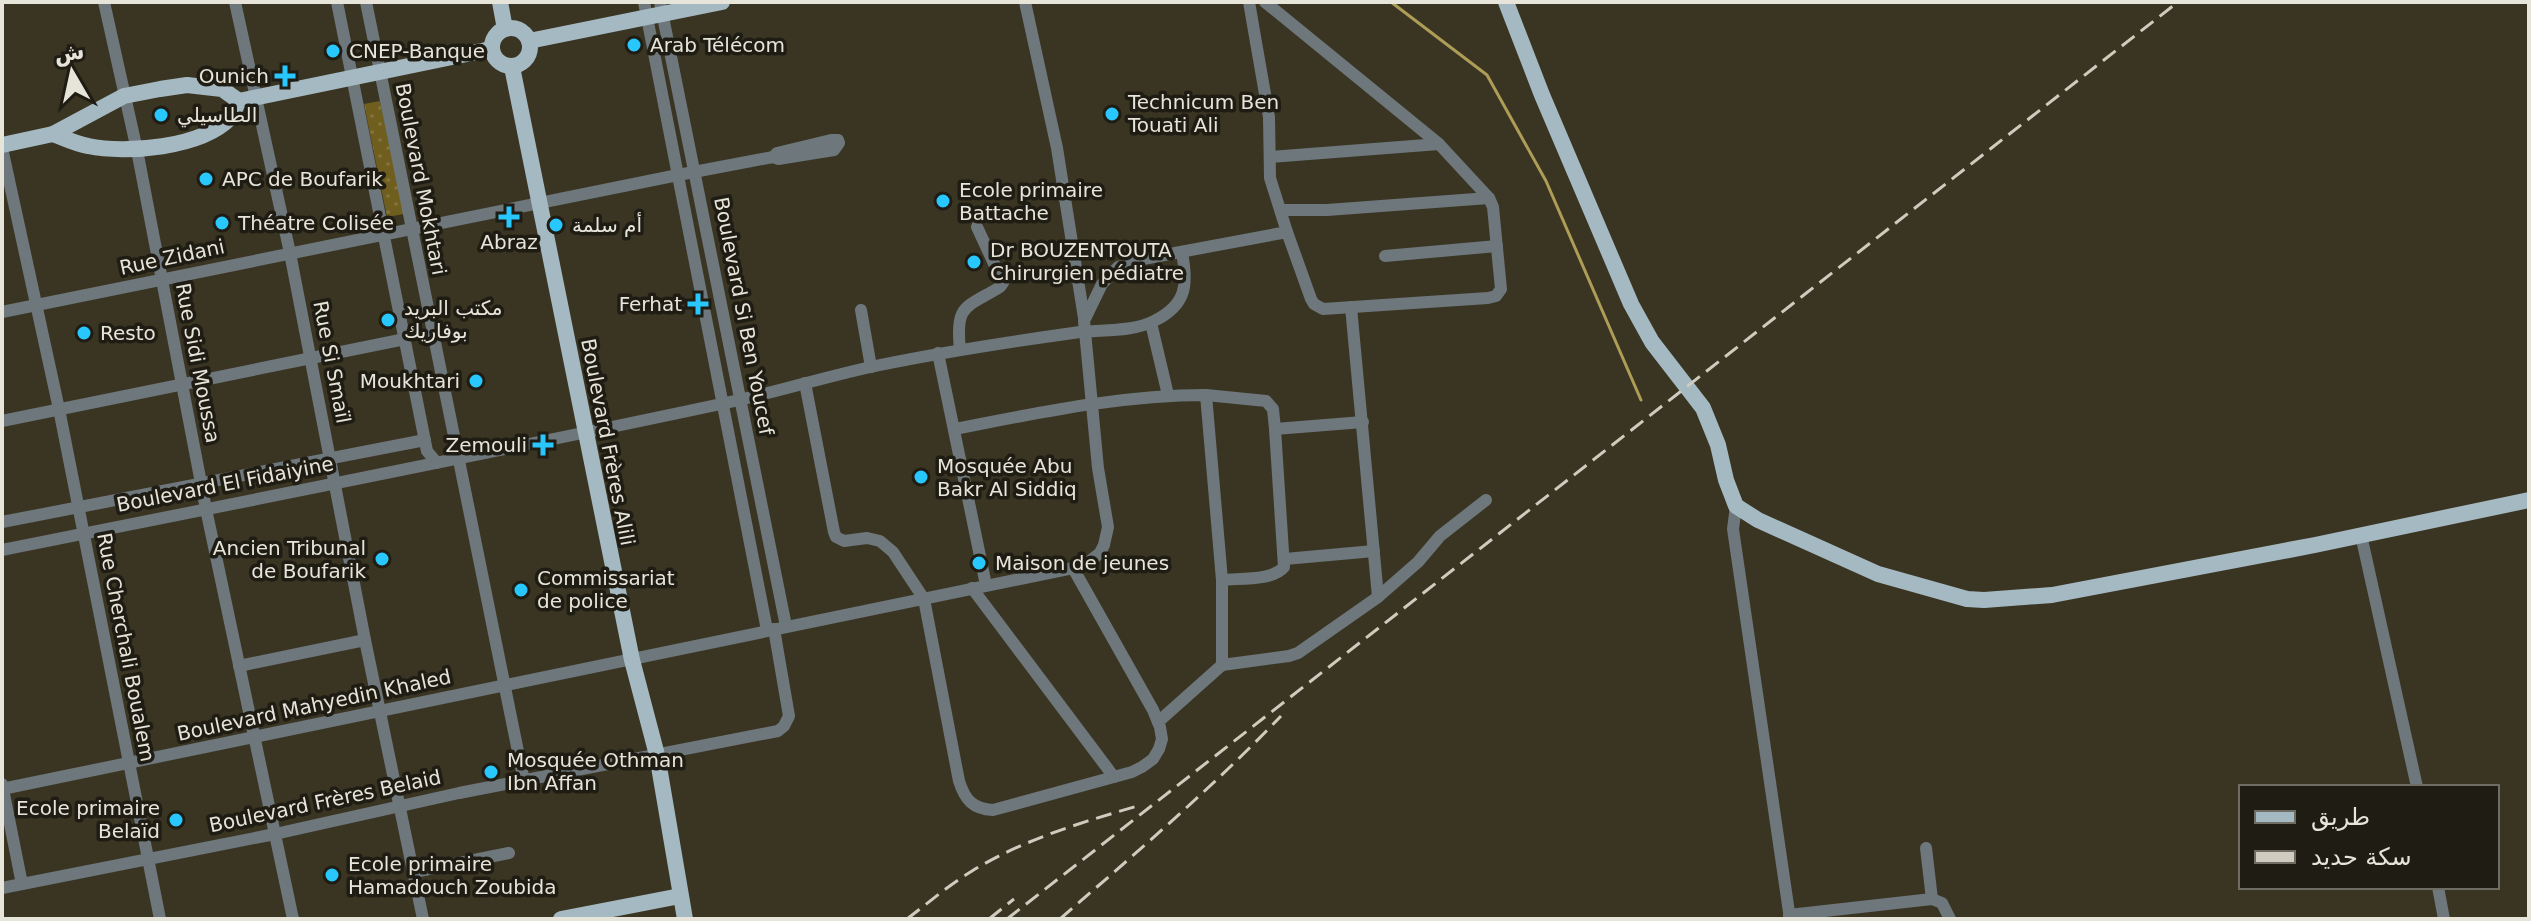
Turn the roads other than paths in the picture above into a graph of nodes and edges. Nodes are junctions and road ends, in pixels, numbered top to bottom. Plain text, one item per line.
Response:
1 (104, 2) edge
2 (235, 2) edge
3 (337, 2) edge
4 (366, 2) edge
5 (500, 2) edge
6 (722, 2) edge
7 (1025, 2) edge
8 (1249, 2) edge
9 (1265, 2) edge
10 (1506, 2) edge
11 (653, 9) edge
12 (505, 29) junction
13 (529, 41) junction
14 (491, 49) junction
15 (512, 67) junction
16 (379, 71) junction
17 (352, 77) junction
18 (124, 96) junction
19 (247, 99) junction
20 (53, 134) junction
21 (1439, 144) junction
22 (2, 147) edge
23 (137, 150) junction
24 (773, 157) dead end
25 (1270, 157) junction
26 (694, 172) junction
27 (678, 175) junction
28 (1489, 198) junction
29 (539, 203) junction
30 (1281, 210) junction
31 (977, 227) dead end
32 (411, 229) junction
33 (1287, 232) junction
34 (384, 235) junction
35 (1497, 246) junction
36 (290, 253) junction
37 (1182, 253) junction
38 (1385, 256) dead end
39 (162, 279) junction
40 (37, 305) junction
41 (1351, 307) junction
42 (861, 310) dead end
43 (2, 312) edge
44 (1151, 323) junction
45 (1085, 326) junction
46 (405, 339) junction
47 (960, 349) junction
48 (938, 353) junction
49 (310, 357) junction
50 (871, 367) junction
51 (805, 383) junction
52 (182, 384) junction
53 (1168, 395) junction
54 (1206, 395) junction
55 (741, 400) junction
56 (1093, 402) junction
57 (722, 404) junction
58 (59, 409) junction
59 (2, 421) edge
60 (1363, 422) junction
61 (954, 429) junction
62 (1275, 429) junction
63 (586, 432) junction
64 (425, 440) junction
65 (331, 458) junction
66 (456, 459) junction
67 (437, 463) junction
68 (335, 482) junction
69 (202, 483) junction
70 (1486, 500) dead end
71 (2529, 500) edge
72 (1736, 506) junction
73 (78, 507) junction
74 (206, 509) junction
75 (2, 522) edge
76 (83, 534) junction
77 (2361, 535) junction
78 (2, 550) edge
79 (1374, 551) junction
80 (1285, 559) junction
81 (1077, 567) junction
82 (1222, 580) junction
83 (986, 585) junction
84 (972, 588) junction
85 (1378, 597) junction
86 (924, 599) junction
87 (776, 628) junction
88 (365, 640) junction
89 (632, 660) junction
90 (1222, 665) junction
91 (239, 666) junction
92 (505, 686) junction
93 (380, 711) junction
94 (1158, 722) junction
95 (255, 738) junction
96 (657, 755) junction
97 (129, 764) junction
98 (1114, 777) junction
99 (524, 781) junction
100 (2417, 785) edge
101 (2, 787) edge
102 (398, 806) junction
103 (275, 834) junction
104 (1926, 848) dead end
105 (509, 853) dead end
106 (148, 859) junction
107 (414, 872) junction
108 (22, 884) junction
109 (2, 888) edge
110 (2438, 889) edge
111 (680, 896) junction
112 (1932, 899) junction
113 (1790, 917) edge
114 (160, 919) edge
115 (293, 919) edge
116 (423, 919) edge
117 (565, 919) edge
118 (685, 919) edge
119 (1950, 919) edge
120 (2444, 919) edge

1 - 18 street, Rue Sidi Moussa
2 - 19 street, Rue Si Smaïl
3 - 17 street
4 - 16 street, Boulevard Mokhtari
5 - 12 main road
6 - 11 main road
7 - 45 street
8 - 25 street
9 - 21 street
10 - 72 main road
11 - 13 main road
11 - 26 street, Boulevard Si Ben Youcef
11 - 27 street, Boulevard Si Ben Youcef
12 - 13 main road
12 - 14 main road
13 - 15 main road
14 - 15 main road
14 - 16 main road
15 - 29 main road, Boulevard Frères Alili
16 - 17 main road
16 - 32 street, Boulevard Mokhtari
17 - 19 main road
17 - 34 street
18 - 19 main road
18 - 20 main road
18 - 23 street, Rue Sidi Moussa
19 - 23 main road
19 - 36 street, Rue Si Smaïl
20 - 22 main road
20 - 23 main road
21 - 25 street
21 - 28 street
22 - 40 street, Rue Cherchali Boualem
23 - 39 street, Rue Sidi Moussa
24 - 26 street, Rue Zidani
25 - 30 street
26 - 27 street, Rue Zidani
26 - 55 street, Boulevard Si Ben Youcef
27 - 29 street, Rue Zidani
27 - 57 street, Boulevard Si Ben Youcef
28 - 30 street
28 - 35 street
29 - 32 street, Rue Zidani
29 - 63 main road, Boulevard Frères Alili
30 - 33 street
31 - 47 street
32 - 34 street, Rue Zidani
32 - 66 street, Boulevard Mokhtari
33 - 37 street
33 - 41 street
34 - 36 street, Rue Zidani
34 - 46 street
35 - 38 street
35 - 41 street
36 - 39 street, Rue Zidani
36 - 49 street, Rue Si Smaïl
37 - 44 street
37 - 45 street
39 - 40 street, Rue Zidani
39 - 52 street, Rue Sidi Moussa
40 - 43 street, Rue Zidani
40 - 58 street, Rue Cherchali Boualem
41 - 60 street
42 - 50 street
44 - 45 street, Boulevard El Fidaiyine
44 - 53 street
45 - 47 street, Boulevard El Fidaiyine
45 - 56 street
46 - 49 street
46 - 64 street
47 - 48 street, Boulevard El Fidaiyine
48 - 50 street, Boulevard El Fidaiyine
48 - 61 street
49 - 52 street
49 - 65 street, Rue Si Smaïl
50 - 51 street, Boulevard El Fidaiyine
51 - 55 street, Boulevard El Fidaiyine
51 - 86 street
52 - 58 street
52 - 69 street, Rue Sidi Moussa
53 - 54 street
53 - 56 street
54 - 62 street
54 - 82 street
55 - 57 street, Boulevard El Fidaiyine
55 - 87 street, Boulevard Si Ben Youcef
56 - 61 street
56 - 81 street
57 - 63 street, Boulevard El Fidaiyine
57 - 87 street, Boulevard Si Ben Youcef
58 - 59 street
58 - 73 street, Rue Cherchali Boualem
60 - 62 street
60 - 79 street
61 - 83 street
62 - 80 street
63 - 66 street, Boulevard El Fidaiyine
63 - 89 main road, Boulevard Frères Alili
64 - 65 street, Boulevard El Fidaiyine
64 - 67 street
65 - 68 street, Rue Si Smaïl
65 - 69 street, Boulevard El Fidaiyine
66 - 67 street, Boulevard El Fidaiyine
66 - 92 street, Boulevard Mokhtari
67 - 68 street, Boulevard El Fidaiyine
68 - 74 street, Boulevard El Fidaiyine
68 - 88 street, Rue Si Smaïl
69 - 73 street, Boulevard El Fidaiyine
69 - 74 street, Rue Sidi Moussa
70 - 85 street
71 - 77 main road
72 - 77 main road
72 - 113 street
73 - 75 street, Boulevard El Fidaiyine
73 - 76 street, Rue Cherchali Boualem
74 - 76 street, Boulevard El Fidaiyine
74 - 91 street, Rue Sidi Moussa
76 - 78 street, Boulevard El Fidaiyine
76 - 97 street, Rue Cherchali Boualem
77 - 100 street
79 - 80 street
79 - 85 street
80 - 82 street
81 - 83 street, Boulevard Mahyedin Khaled
81 - 94 street
82 - 90 street
83 - 84 street, Boulevard Mahyedin Khaled
84 - 86 street, Boulevard Mahyedin Khaled
84 - 98 street
85 - 90 street
86 - 87 street, Boulevard Mahyedin Khaled
86 - 98 street
87 - 89 street, Boulevard Mahyedin Khaled
87 - 96 street, Boulevard Frères Belaid
88 - 91 street
88 - 93 street, Rue Si Smaïl
89 - 92 street, Boulevard Mahyedin Khaled
89 - 96 main road, Boulevard Frères Alili
90 - 94 street
91 - 95 street, Rue Sidi Moussa
92 - 93 street, Boulevard Mahyedin Khaled
92 - 99 street, Boulevard Mokhtari
93 - 95 street, Boulevard Mahyedin Khaled
93 - 102 street, Rue Si Smaïl
94 - 98 street
95 - 97 street, Boulevard Mahyedin Khaled
95 - 103 street, Rue Sidi Moussa
96 - 99 street, Boulevard Frères Belaid
96 - 111 main road, Boulevard Frères Alili
97 - 101 street, Boulevard Mahyedin Khaled
97 - 106 street, Rue Cherchali Boualem
99 - 102 street, Boulevard Frères Belaid
101 - 108 street
102 - 103 street, Boulevard Frères Belaid
102 - 107 street, Rue Si Smaïl
103 - 106 street, Boulevard Frères Belaid
103 - 115 street, Rue Sidi Moussa
104 - 112 street
105 - 107 street
106 - 108 street, Boulevard Frères Belaid
106 - 114 street, Rue Cherchali Boualem
107 - 116 street, Rue Si Smaïl
108 - 109 street, Boulevard Frères Belaid
110 - 120 street
111 - 117 main road
111 - 118 main road, Boulevard Frères Alili
112 - 113 street
112 - 119 street

